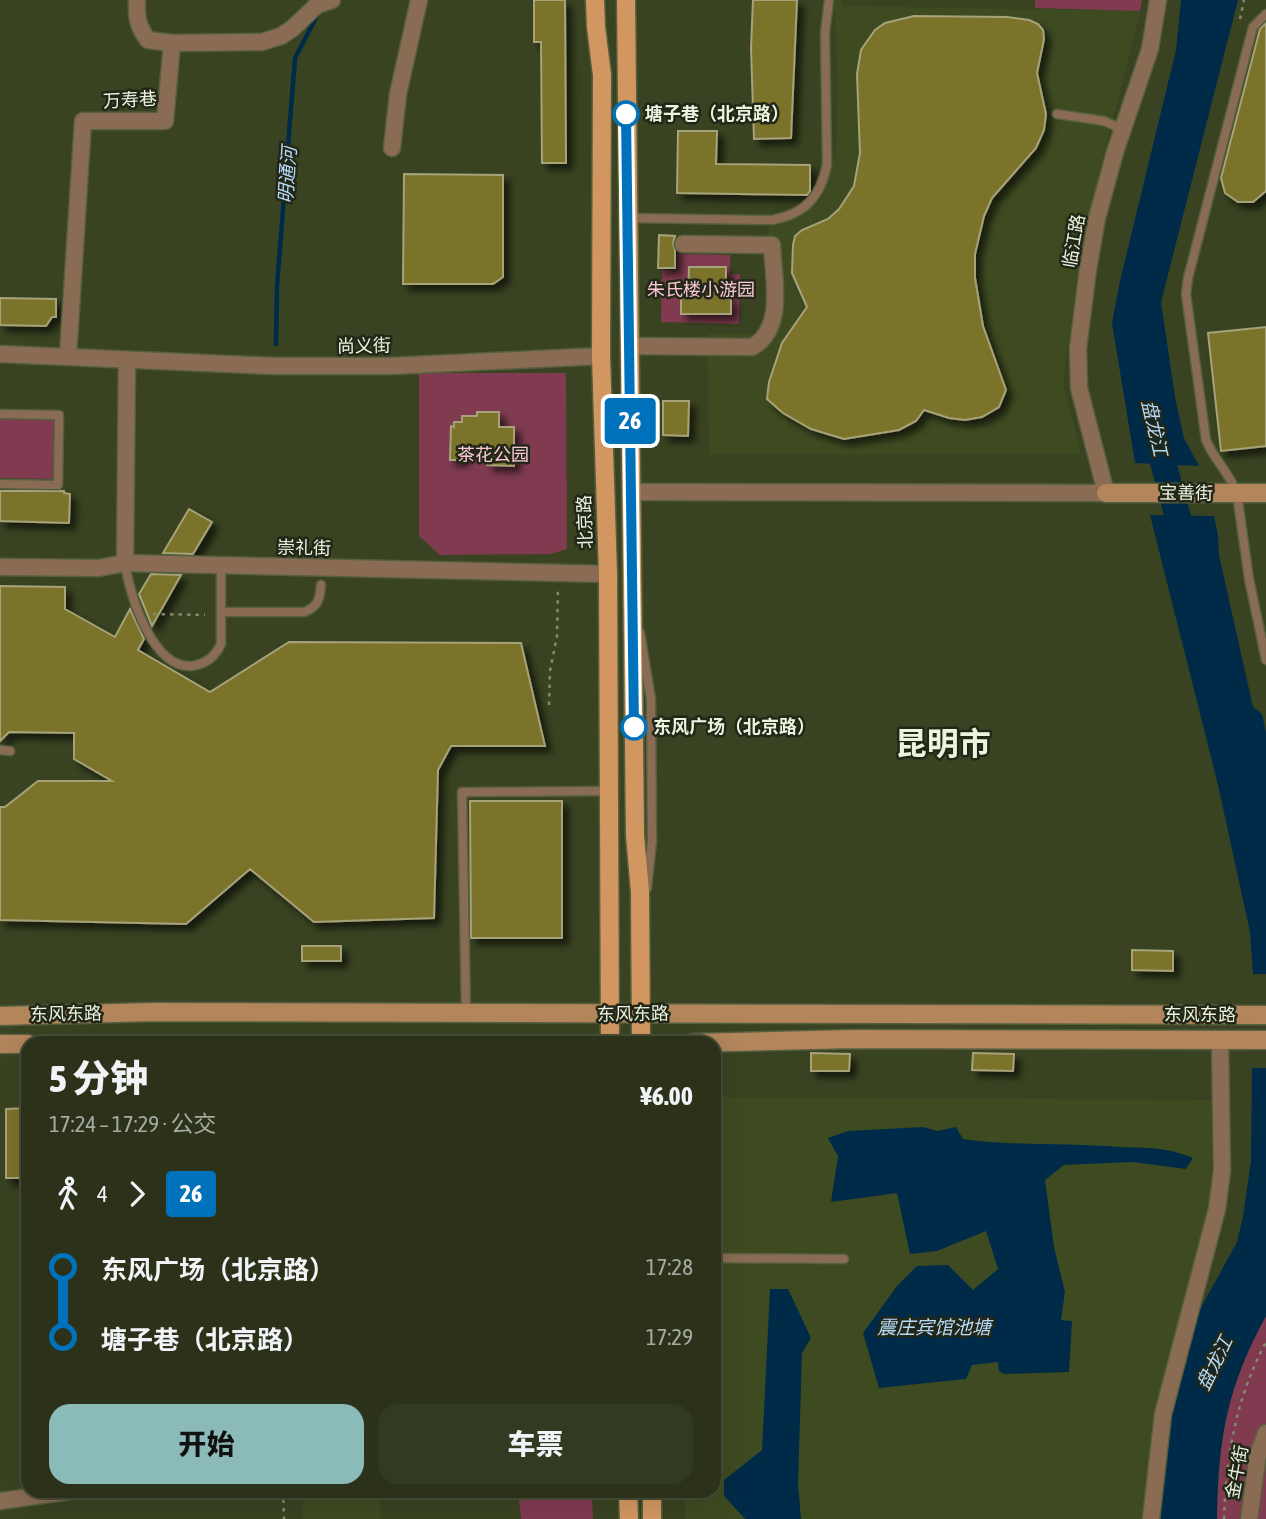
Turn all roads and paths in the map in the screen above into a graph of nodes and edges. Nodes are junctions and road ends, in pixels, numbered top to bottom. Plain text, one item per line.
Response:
1 (136, 0) edge
2 (332, 0) edge
3 (419, 0) edge
4 (595, 0) edge
5 (626, 0) edge
6 (829, 0) edge
7 (1158, 0) edge
8 (1244, 0) edge
9 (1266, 14) edge
10 (1240, 19) dead end
11 (172, 43) junction
12 (1057, 114) dead end
13 (1122, 129) junction
14 (392, 148) dead end
15 (628, 218) junction
16 (683, 244) dead end
17 (629, 346) junction
18 (0, 354) edge
19 (68, 356) junction
20 (601, 356) junction
21 (127, 360) junction
22 (0, 414) edge
23 (0, 484) edge
24 (631, 492) junction
25 (1106, 493) junction
26 (1266, 493) edge
27 (1231, 494) junction
28 (125, 563) junction
29 (221, 565) junction
30 (0, 567) edge
31 (558, 572) junction
32 (608, 574) junction
33 (321, 585) dead end
34 (222, 611) junction
35 (165, 615) dead end
36 (205, 615) dead end
37 (1266, 660) edge
38 (549, 705) dead end
39 (0, 750) edge
40 (10, 751) dead end
41 (608, 791) junction
42 (466, 1014) junction
43 (640, 1014) junction
44 (609, 1015) junction
45 (1266, 1015) edge
46 (0, 1016) edge
47 (610, 1036) edge
48 (641, 1036) edge
49 (1220, 1040) junction
50 (1266, 1040) edge
51 (721, 1042) edge
52 (0, 1044) edge
53 (21, 1044) edge
54 (721, 1258) edge
55 (844, 1259) dead end
56 (1266, 1342) edge
57 (1266, 1433) edge
58 (21, 1498) edge
59 (283, 1498) edge
60 (628, 1498) edge
61 (652, 1498) edge
62 (0, 1501) edge
63 (284, 1519) edge
64 (629, 1519) edge
65 (652, 1519) edge
66 (1151, 1519) edge
67 (1224, 1519) edge
68 (1249, 1519) edge

1 - 11 street
2 - 11 street
3 - 14 street
4 - 20 main road, 北京路
5 - 15 main road
6 - 15 lane
7 - 13 street, 临江路
8 - 10 path
9 - 27 lane
11 - 19 street, 万寿巷
12 - 13 lane
13 - 25 street, 临江路
15 - 17 main road
16 - 17 street
17 - 24 main road
18 - 19 street, 尚义街
19 - 21 street, 尚义街
20 - 21 street, 尚义街
20 - 32 main road, 北京路
21 - 28 street
22 - 23 lane
24 - 25 street
24 - 43 main road
25 - 27 main road, 宝善街
26 - 27 main road, 宝善街
27 - 37 lane
28 - 29 street, 崇礼街
28 - 30 street, 崇礼街
28 - 34 lane
29 - 31 street, 崇礼街
29 - 34 lane
31 - 32 street, 崇礼街
31 - 38 path
32 - 41 main road, 北京路
33 - 34 lane
35 - 36 path
39 - 40 lane
41 - 42 lane
41 - 44 main road, 北京路
42 - 44 main road, 东风东路
42 - 46 main road, 东风东路
43 - 44 main road, 东风东路
43 - 45 main road, 东风东路
43 - 48 main road
44 - 47 main road, 北京路
49 - 50 main road, 东风东路
49 - 51 main road, 东风东路
49 - 66 street
52 - 53 main road, 东风东路
54 - 55 lane
56 - 67 path
57 - 68 street, 金牛街
58 - 62 street
59 - 63 path
60 - 64 main road
61 - 65 main road

